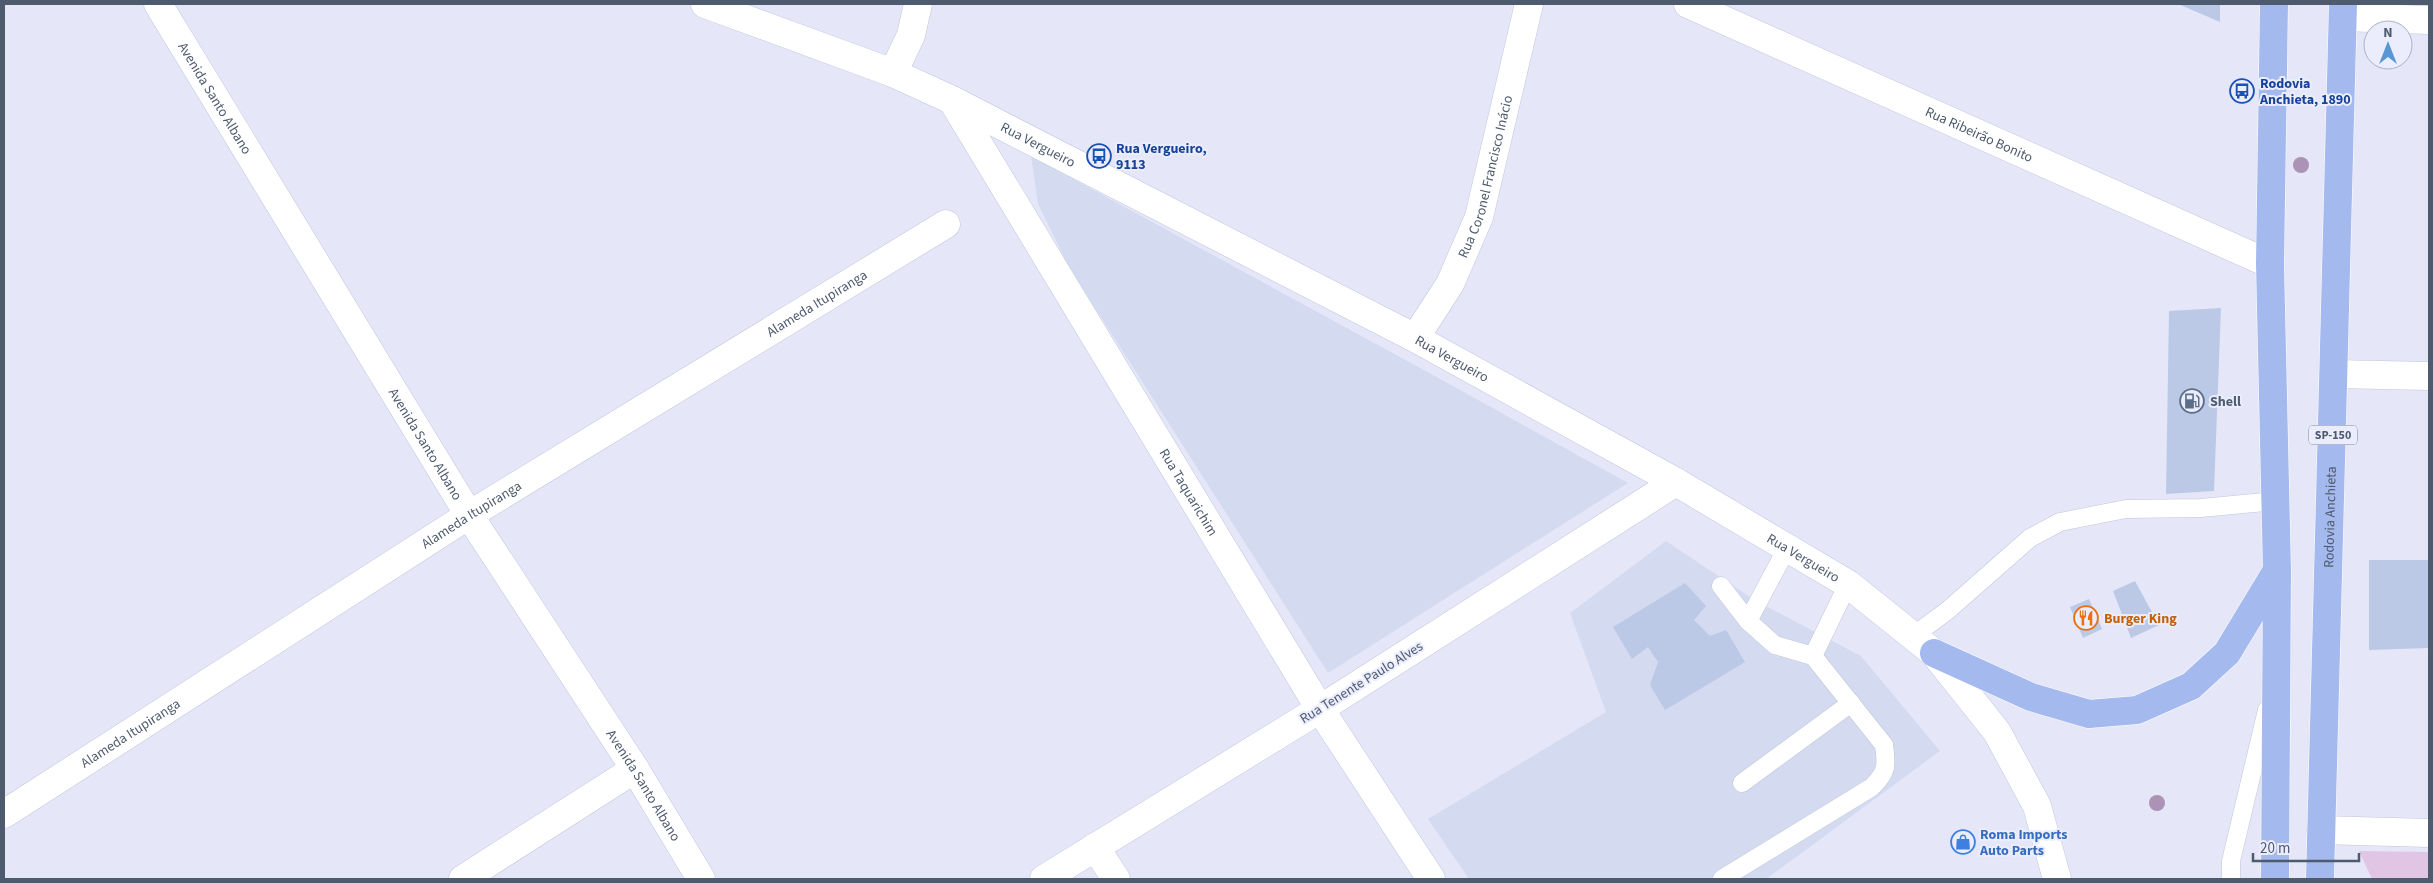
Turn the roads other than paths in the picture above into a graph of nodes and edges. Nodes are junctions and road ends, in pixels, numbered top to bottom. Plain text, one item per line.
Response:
1 (158, 4) edge
2 (705, 4) edge
3 (918, 4) edge
4 (1529, 4) edge
5 (1688, 4) edge
6 (2274, 4) edge
7 (2343, 10) edge
8 (2429, 20) edge
9 (894, 73) junction
10 (952, 100) junction
11 (946, 224) dead end
12 (2270, 264) junction
13 (1415, 338) junction
14 (2334, 374) junction
15 (2429, 376) edge
16 (1676, 482) junction
17 (2275, 501) junction
18 (469, 516) junction
19 (1787, 548) junction
20 (2277, 571) junction
21 (1848, 584) junction
22 (1722, 586) dead end
23 (1748, 621) junction
24 (1913, 636) junction
25 (1934, 653) junction
26 (1812, 656) junction
27 (2276, 673) junction
28 (1851, 703) junction
29 (1320, 709) junction
30 (635, 769) junction
31 (1742, 783) dead end
32 (4, 814) edge
33 (2321, 830) junction
34 (2429, 833) edge
35 (1094, 847) junction
36 (2322, 875) edge
37 (463, 879) edge
38 (701, 879) edge
39 (1044, 879) edge
40 (1116, 879) edge
41 (1431, 879) edge
42 (1722, 879) edge
43 (2057, 879) edge
44 (2231, 879) edge
45 (2275, 879) edge

1 - 18 street, Avenida Santo Albano
2 - 9 street, Rua Vergueiro
3 - 9 street
4 - 13 street, Rua Coronel Francisco Inácio
5 - 12 street, Rua Ribeirão Bonito
6 - 12 highway
7 - 8 street
7 - 14 highway, Rodovia Anchieta / SP-150
9 - 10 street, Rua Vergueiro
10 - 13 street, Rua Vergueiro
10 - 29 street, Rua Taquarichim
11 - 18 street, Alameda Itupiranga
12 - 17 highway
13 - 16 street, Rua Vergueiro
14 - 15 street
14 - 33 highway, Rodovia Anchieta / SP-150
16 - 19 street, Rua Vergueiro
16 - 29 street, Rua Tenente Paulo Alves
17 - 20 highway
17 - 24 lane
18 - 30 street, Avenida Santo Albano
18 - 32 street, Alameda Itupiranga
19 - 21 street, Rua Vergueiro
19 - 23 lane
20 - 25 highway
20 - 27 highway
21 - 24 street, Rua Vergueiro
21 - 26 lane
22 - 23 lane
23 - 26 lane
24 - 25 street, Rua Vergueiro
25 - 43 street, Rua Vergueiro
26 - 28 lane
27 - 44 lane
27 - 45 highway
28 - 31 lane
28 - 42 lane
29 - 35 street, Rua Tenente Paulo Alves
29 - 41 street, Rua Taquarichim
30 - 37 street
30 - 38 street, Avenida Santo Albano
33 - 34 street
33 - 36 highway, Rodovia Anchieta / SP-150
35 - 39 street, Rua Tenente Paulo Alves
35 - 40 street

